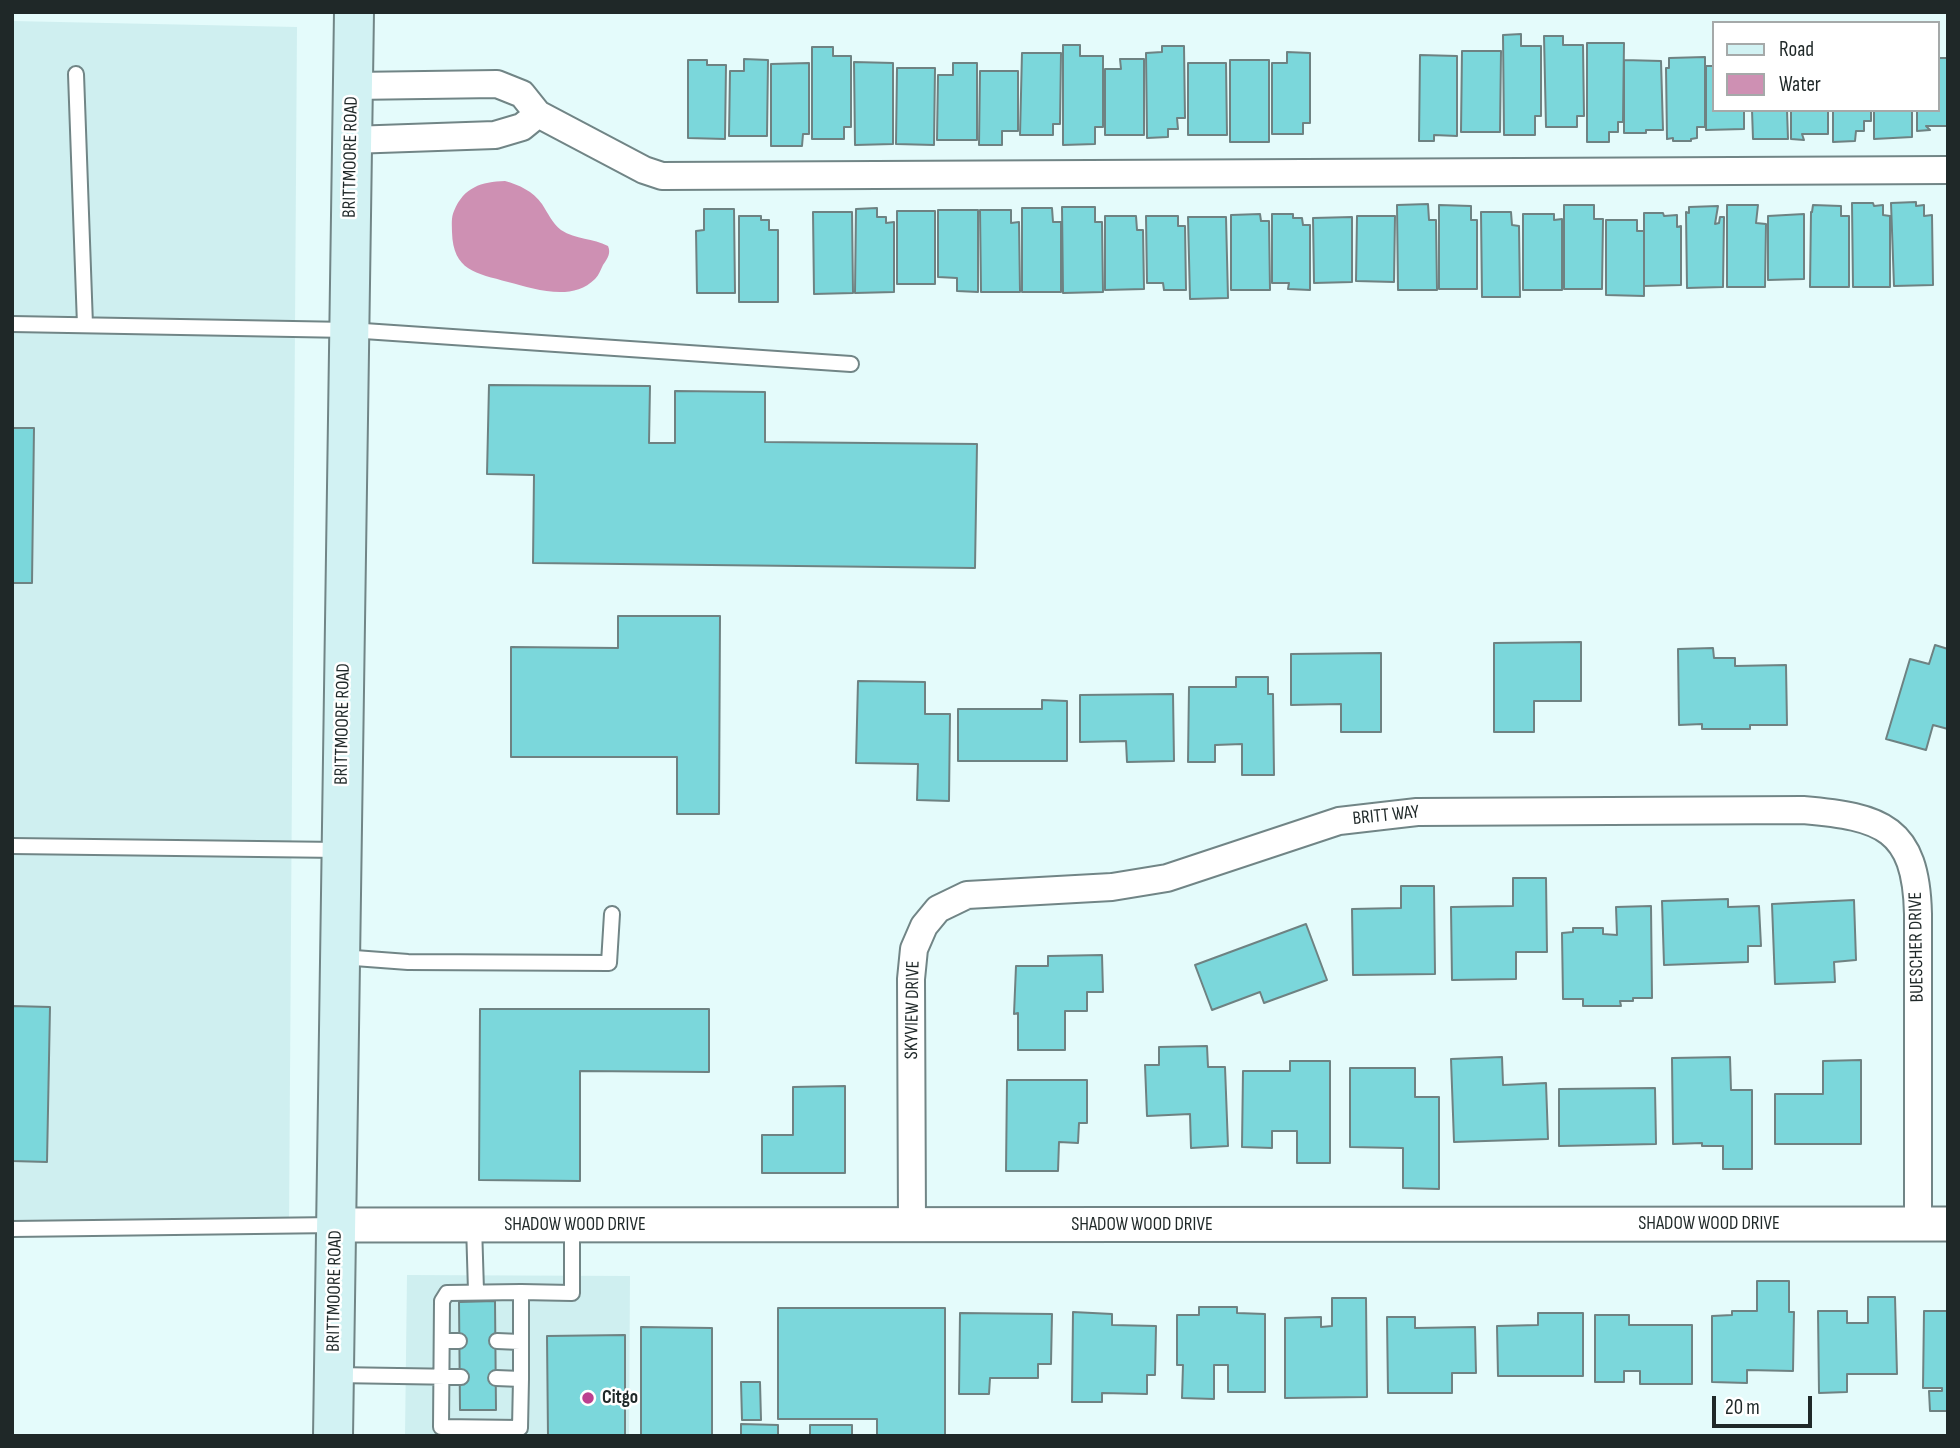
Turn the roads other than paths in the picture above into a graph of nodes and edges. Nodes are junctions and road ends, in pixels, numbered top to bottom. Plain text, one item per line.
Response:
1 (354, 12) edge
2 (76, 74) dead end
3 (352, 86) junction
4 (538, 114) junction
5 (351, 140) junction
6 (1948, 170) edge
7 (12, 324) edge
8 (85, 325) junction
9 (349, 330) junction
10 (851, 364) dead end
11 (1741, 811) joint
12 (12, 846) edge
13 (341, 850) junction
14 (1042, 891) joint
15 (612, 914) dead end
16 (340, 957) junction
17 (1933, 1224) edge
18 (336, 1225) junction
19 (474, 1225) junction
20 (572, 1225) junction
21 (912, 1225) junction
22 (12, 1229) edge
23 (476, 1291) junction
24 (521, 1292) junction
25 (442, 1341) junction
26 (459, 1341) dead end
27 (497, 1341) dead end
28 (520, 1342) junction
29 (334, 1376) junction
30 (441, 1377) junction
31 (461, 1377) dead end
32 (496, 1378) dead end
33 (521, 1379) junction
34 (333, 1436) edge

1 - 3 main road, BRITTMOORE ROAD
2 - 8 lane
3 - 4 street
3 - 5 main road, BRITTMOORE ROAD
4 - 5 street
4 - 6 street
5 - 9 main road, BRITTMOORE ROAD
7 - 8 lane
8 - 9 lane
9 - 10 lane
9 - 13 main road, BRITTMOORE ROAD
11 - 14 street, BRITT WAY
11 - 17 street, BUESCHER DRIVE
12 - 13 lane
13 - 16 main road, BRITTMOORE ROAD
14 - 21 street, SKYVIEW DRIVE
15 - 16 lane
16 - 18 main road, BRITTMOORE ROAD
17 - 21 street, SHADOW WOOD DRIVE
18 - 19 street, SHADOW WOOD DRIVE
18 - 22 lane
18 - 29 main road, BRITTMOORE ROAD
19 - 20 street, SHADOW WOOD DRIVE
19 - 23 lane
20 - 21 street, SHADOW WOOD DRIVE
20 - 24 lane
23 - 24 lane
23 - 25 lane
24 - 28 lane
25 - 26 lane
25 - 30 lane
27 - 28 lane
28 - 33 lane
29 - 30 lane
29 - 34 main road, BRITTMOORE ROAD
30 - 31 lane
30 - 33 lane
32 - 33 lane

